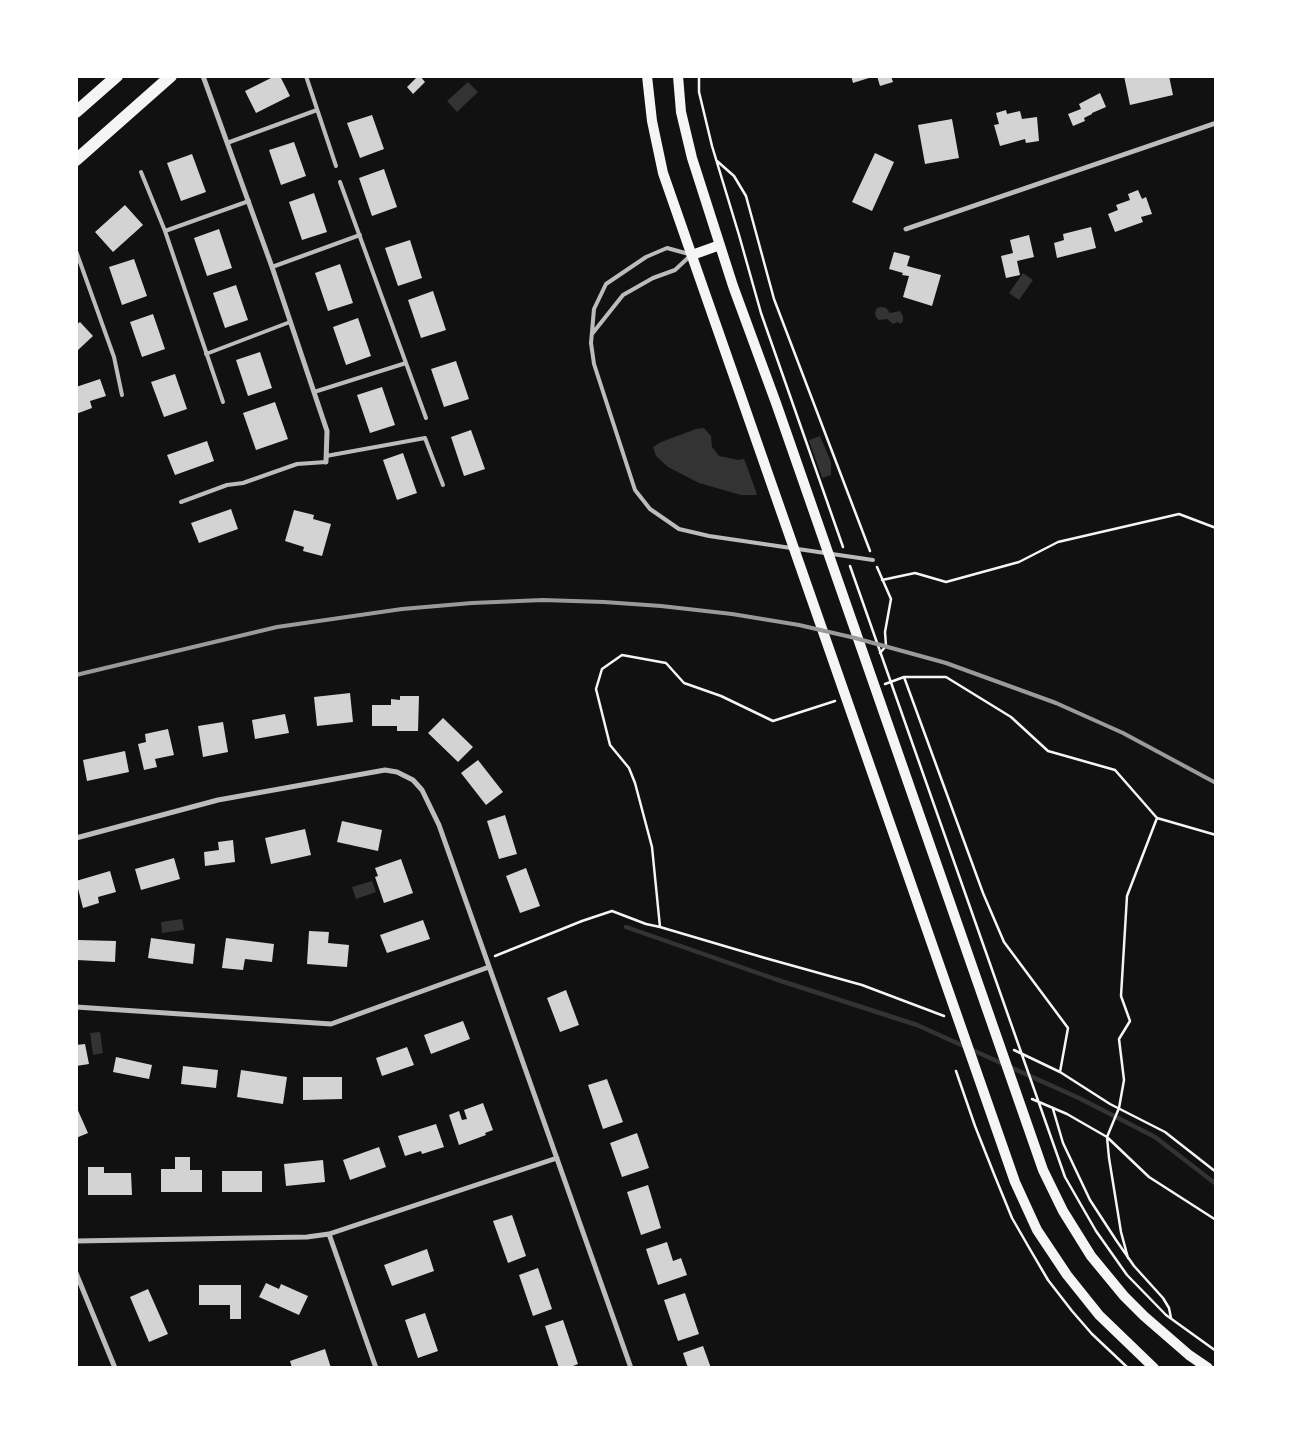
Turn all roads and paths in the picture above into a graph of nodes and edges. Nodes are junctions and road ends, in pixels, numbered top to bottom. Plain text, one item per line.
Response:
1 (116, 76) edge
2 (171, 76) edge
3 (203, 76) edge
4 (306, 76) edge
5 (646, 76) edge
6 (678, 76) edge
7 (699, 76) edge
8 (317, 110) junction
9 (76, 112) edge
10 (1216, 123) edge
11 (227, 143) junction
12 (716, 159) junction
13 (76, 160) edge
14 (336, 166) dead end
15 (141, 172) dead end
16 (340, 182) dead end
17 (248, 201) junction
18 (906, 229) dead end
19 (165, 231) junction
20 (360, 235) junction
21 (720, 245) junction
22 (76, 251) edge
23 (692, 255) junction
24 (272, 267) junction
25 (290, 322) junction
26 (592, 334) junction
27 (206, 354) junction
28 (406, 363) junction
29 (314, 392) junction
30 (122, 395) dead end
31 (223, 402) dead end
32 (426, 418) dead end
33 (326, 456) junction
34 (326, 462) joint
35 (443, 485) dead end
36 (181, 502) dead end
37 (1216, 528) edge
38 (844, 548) dead end
39 (847, 558) dead end
40 (874, 560) junction
41 (882, 580) junction
42 (876, 658) dead end
43 (883, 676) dead end
44 (904, 677) junction
45 (886, 684) junction
46 (877, 687) dead end
47 (839, 699) dead end
48 (1157, 818) junction
49 (1216, 835) edge
50 (76, 838) edge
51 (660, 927) junction
52 (487, 960) junction
53 (489, 967) junction
54 (76, 1008) edge
55 (948, 1018) dead end
56 (1008, 1047) dead end
57 (956, 1072) dead end
58 (1060, 1072) junction
59 (964, 1073) dead end
60 (1030, 1098) dead end
61 (1118, 1108) junction
62 (1053, 1109) junction
63 (1107, 1137) junction
64 (557, 1158) junction
65 (1216, 1172) edge
66 (1216, 1220) edge
67 (329, 1234) junction
68 (76, 1241) edge
69 (1128, 1258) junction
70 (76, 1273) edge
71 (1172, 1319) junction
72 (1216, 1351) edge
73 (115, 1368) edge
74 (376, 1368) edge
75 (631, 1368) edge
76 (1154, 1368) edge
77 (1208, 1368) edge

1 - 9 main road
2 - 13 main road
3 - 11 street
4 - 8 lane
5 - 23 main road
6 - 21 main road
7 - 12 path
8 - 11 lane
8 - 14 lane
10 - 18 street
11 - 17 street
12 - 38 path
12 - 40 path
15 - 19 lane
16 - 20 lane
17 - 19 lane
17 - 24 street
19 - 27 lane
20 - 24 lane
20 - 28 lane
21 - 23 main road
21 - 77 main road
22 - 30 lane
23 - 26 lane
23 - 26 lane
23 - 76 main road
24 - 25 street
25 - 27 lane
25 - 29 street
26 - 40 lane
27 - 31 lane
28 - 29 lane
28 - 32 lane
29 - 33 street
33 - 34 street
33 - 35 lane
34 - 36 lane
37 - 41 path
39 - 71 path
40 - 41 path
41 - 42 path
43 - 45 path
44 - 45 path
44 - 48 path
44 - 58 path
45 - 46 path
47 - 51 path
48 - 49 path
48 - 61 path
50 - 52 street
51 - 52 path
51 - 55 path
52 - 53 street
53 - 54 street
53 - 64 street
56 - 58 path
57 - 59 path
58 - 61 path
60 - 62 path
61 - 63 path
61 - 65 path
62 - 63 path
62 - 69 path
63 - 66 path
63 - 69 path
64 - 67 street
64 - 75 street
67 - 68 street
67 - 74 street
69 - 71 path
70 - 73 street
71 - 72 path

